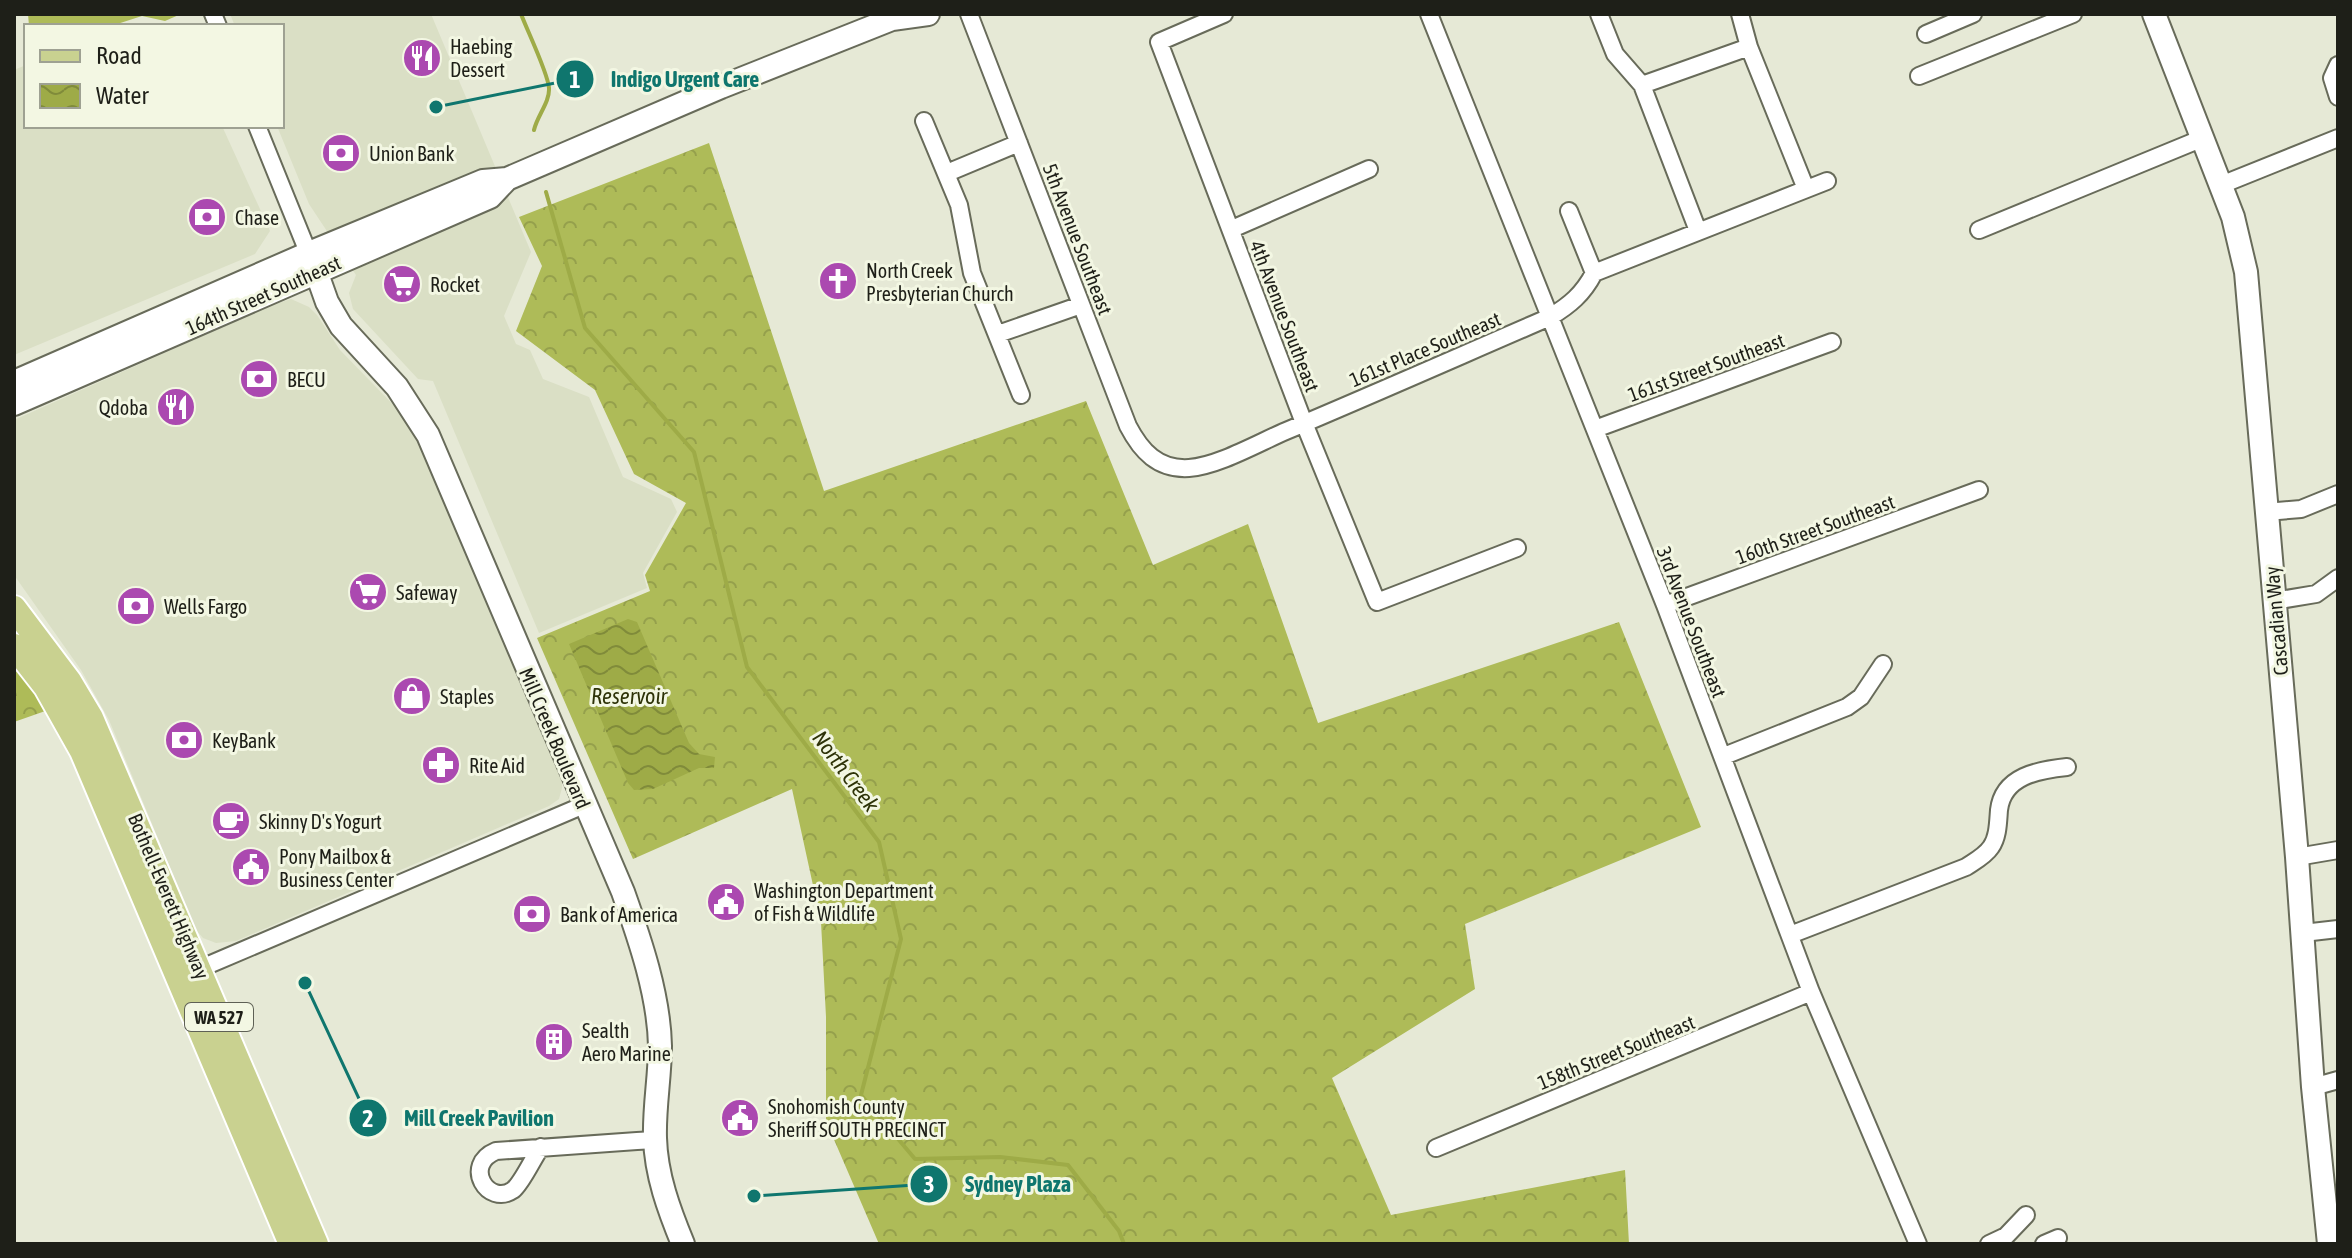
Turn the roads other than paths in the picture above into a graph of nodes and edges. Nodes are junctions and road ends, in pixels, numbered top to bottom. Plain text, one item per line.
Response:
1 (928, 14) edge
2 (969, 14) edge
3 (1224, 14) edge
4 (1429, 14) edge
5 (1599, 14) edge
6 (1740, 14) edge
7 (1973, 14) edge
8 (2073, 14) edge
9 (2154, 14) edge
10 (895, 16) edge
11 (1926, 34) dead end
12 (1749, 47) junction
13 (2338, 65) edge
14 (1919, 76) dead end
15 (1642, 85) junction
16 (2338, 97) edge
17 (924, 121) dead end
18 (258, 128) edge
19 (2203, 138) junction
20 (2338, 138) edge
21 (1019, 143) junction
22 (1369, 169) dead end
23 (947, 173) junction
24 (1827, 181) dead end
25 (2221, 185) junction
26 (1806, 189) junction
27 (1569, 211) dead end
28 (1232, 229) junction
29 (1979, 230) dead end
30 (1698, 231) junction
31 (312, 262) junction
32 (1594, 273) junction
33 (1081, 305) junction
34 (1550, 317) junction
35 (998, 334) junction
36 (1832, 342) dead end
37 (14, 382) edge
38 (1021, 395) dead end
39 (14, 404) edge
40 (1304, 423) junction
41 (1595, 429) junction
42 (1166, 467) joint
43 (1979, 490) dead end
44 (2338, 494) edge
45 (2266, 512) junction
46 (1517, 548) dead end
47 (2338, 578) edge
48 (2274, 601) junction
49 (1665, 605) junction
50 (14, 608) edge
51 (14, 646) edge
52 (1883, 664) dead end
53 (1724, 756) junction
54 (2067, 767) dead end
55 (584, 805) junction
56 (2338, 850) edge
57 (2297, 857) junction
58 (2338, 929) edge
59 (2303, 933) junction
60 (1790, 935) junction
61 (190, 975) junction
62 (1811, 992) junction
63 (2338, 1080) edge
64 (2313, 1087) junction
65 (655, 1140) junction
66 (541, 1147) dead end
67 (1436, 1148) dead end
68 (2026, 1215) dead end
69 (291, 1244) edge
70 (316, 1244) edge
71 (683, 1244) edge
72 (1918, 1244) edge
73 (1989, 1244) edge
74 (2329, 1244) edge

1 - 10 street, 164th Street Southeast
2 - 21 street, 5th Avenue Southeast
3 - 28 street, 4th Avenue Southeast
4 - 34 street, 3rd Avenue Southeast
5 - 15 street
6 - 12 street
7 - 11 street
8 - 14 street
9 - 19 street, Cascadian Way
10 - 31 street, 164th Street Southeast
12 - 15 street
12 - 26 street
13 - 16 street
15 - 30 street
17 - 23 street
18 - 31 street
19 - 25 street, Cascadian Way
19 - 29 street
20 - 25 street
21 - 23 street
21 - 33 street, 5th Avenue Southeast
22 - 28 street
23 - 35 street
24 - 26 street
25 - 45 street, Cascadian Way
26 - 30 street
27 - 32 street
28 - 40 street, 4th Avenue Southeast
30 - 32 street
31 - 37 street, 164th Street Southeast
31 - 39 street, 164th Street Southeast
31 - 55 street, Mill Creek Boulevard
32 - 34 street, 161st Place Southeast
33 - 35 street
33 - 42 street, 5th Avenue Southeast
34 - 40 street, 161st Place Southeast
34 - 41 street, 3rd Avenue Southeast
35 - 38 street
36 - 41 street, 161st Street Southeast
40 - 42 street, 161st Place Southeast
40 - 46 street, 4th Avenue Southeast
41 - 49 street, 3rd Avenue Southeast
43 - 49 street, 160th Street Southeast
44 - 45 street
45 - 48 street, Cascadian Way
47 - 48 street
48 - 57 street, Cascadian Way
49 - 53 street, 3rd Avenue Southeast
50 - 61 main road, Bothell-Everett Highway / WA 527
51 - 61 main road, Bothell-Everett Highway
52 - 53 street
53 - 60 street, 3rd Avenue Southeast
54 - 60 street
55 - 61 street
55 - 65 street, Mill Creek Boulevard
56 - 57 street
57 - 59 street, Cascadian Way
58 - 59 street
59 - 64 street, Cascadian Way
60 - 62 street, 3rd Avenue Southeast
61 - 69 main road, Bothell-Everett Highway / WA 527
61 - 70 main road, Bothell-Everett Highway / WA 527
62 - 67 street, 158th Street Southeast
62 - 72 street, 3rd Avenue Southeast
63 - 64 street
64 - 74 street, Cascadian Way
65 - 66 street
65 - 71 street, Mill Creek Boulevard
68 - 73 street

